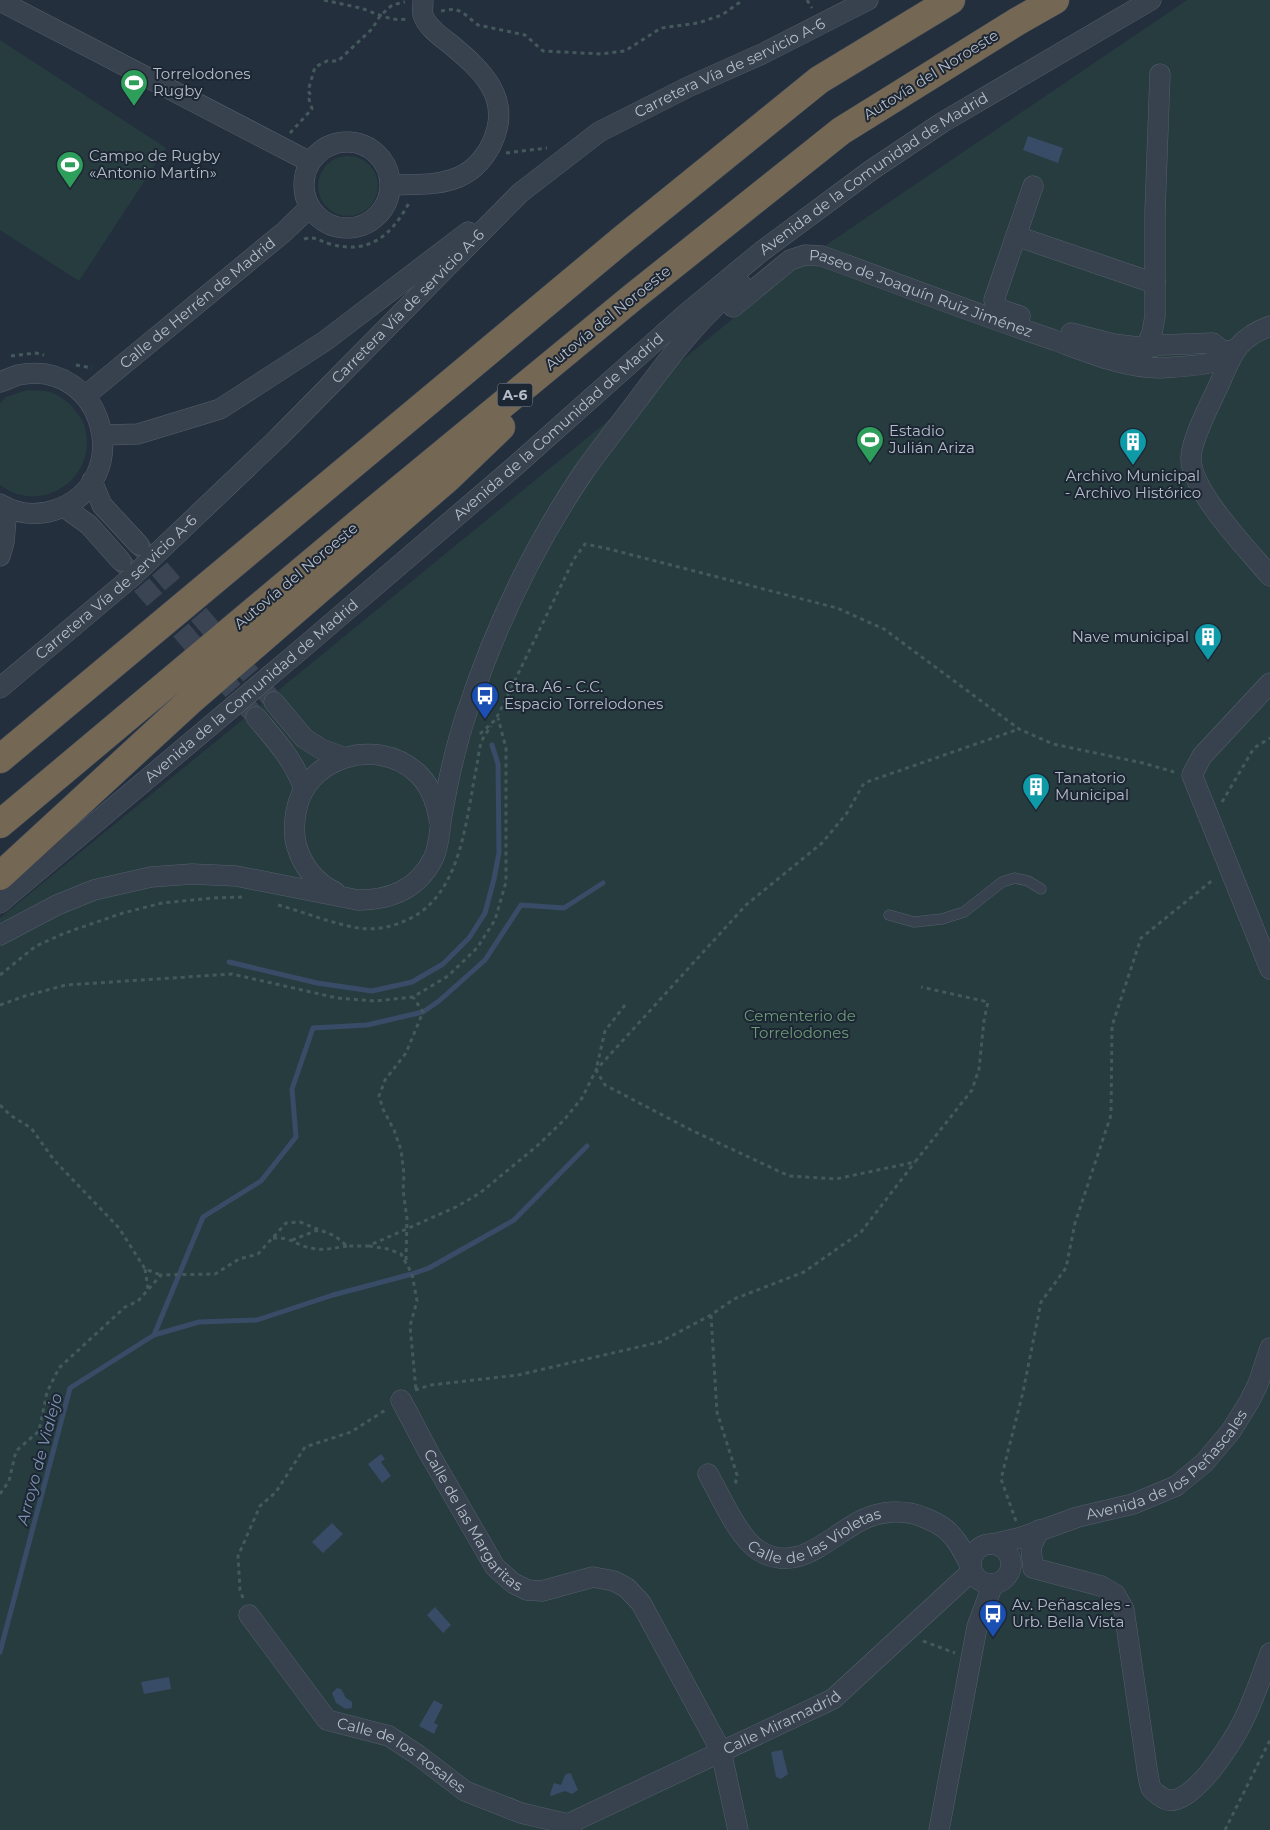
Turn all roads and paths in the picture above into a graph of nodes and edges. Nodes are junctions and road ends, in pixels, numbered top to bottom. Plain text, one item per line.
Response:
1 (324, 0) edge
2 (744, 0) edge
3 (807, 0) edge
4 (853, 0) edge
5 (868, 0) edge
6 (951, 0) edge
7 (1055, 0) edge
8 (1151, 0) edge
9 (0, 1) edge
10 (817, 4) dead end
11 (418, 8) edge
12 (812, 8) junction
13 (805, 13) dead end
14 (380, 16) junction
15 (402, 20) dead end
16 (764, 53) junction
17 (1160, 74) dead end
18 (280, 146) junction
19 (555, 147) dead end
20 (499, 153) dead end
21 (310, 162) junction
22 (870, 171) junction
23 (391, 185) junction
24 (1033, 186) dead end
25 (520, 193) junction
26 (414, 196) dead end
27 (309, 208) junction
28 (1016, 236) junction
29 (302, 240) dead end
30 (1155, 282) junction
31 (633, 297) junction
32 (1270, 326) edge
33 (1146, 348) junction
34 (1228, 351) junction
35 (51, 356) dead end
36 (8, 357) dead end
37 (72, 363) dead end
38 (1137, 366) junction
39 (117, 370) junction
40 (654, 379) junction
41 (0, 382) edge
42 (85, 396) junction
43 (103, 435) junction
44 (92, 481) junction
45 (3, 506) edge
46 (64, 507) junction
47 (139, 545) tunnel mouth
48 (0, 556) edge
49 (121, 560) tunnel mouth
50 (1270, 576) edge
51 (1270, 683) edge
52 (0, 688) edge
53 (274, 702) tunnel mouth
54 (256, 717) tunnel mouth
55 (1019, 729) junction
56 (1270, 738) edge
57 (343, 757) junction
58 (0, 759) edge
59 (1187, 774) junction
60 (304, 789) junction
61 (1219, 806) dead end
62 (440, 823) junction
63 (0, 824) edge
64 (1230, 866) junction
65 (0, 876) edge
66 (1042, 889) dead end
67 (340, 895) junction
68 (0, 902) edge
69 (888, 915) dead end
70 (0, 935) edge
71 (1270, 969) edge
72 (921, 987) dead end
73 (413, 997) junction
74 (0, 1005) edge
75 (625, 1005) dead end
76 (596, 1070) junction
77 (0, 1104) edge
78 (916, 1162) junction
79 (319, 1230) junction
80 (406, 1230) junction
81 (272, 1238) junction
82 (292, 1240) junction
83 (347, 1246) junction
84 (368, 1246) junction
85 (406, 1260) junction
86 (145, 1269) junction
87 (161, 1275) junction
88 (148, 1289) junction
89 (711, 1315) junction
90 (1270, 1348) edge
91 (408, 1395) junction
92 (708, 1474) dead end
93 (0, 1494) edge
94 (727, 1508) junction
95 (1030, 1534) junction
96 (954, 1538) junction
97 (986, 1546) junction
98 (1011, 1561) junction
99 (1032, 1568) junction
100 (978, 1575) junction
101 (249, 1615) joint
102 (903, 1634) junction
103 (1270, 1653) edge
104 (960, 1655) dead end
105 (1270, 1740) edge
106 (721, 1751) junction
107 (567, 1828) edge
108 (738, 1830) edge
109 (939, 1830) edge
110 (1225, 1830) edge

1 - 14 path
2 - 11 path
3 - 12 path
4 - 16 street
5 - 16 street, Carretera Vía de servicio A-6
6 - 58 highway
7 - 31 highway, Autovía del Noroeste / A-6
8 - 22 street, Avenida de la Comunidad de Madrid
9 - 18 street
10 - 12 path
11 - 14 path
11 - 23 street
12 - 13 path
14 - 15 path
14 - 18 path
16 - 25 street, Carretera Vía de servicio A-6
17 - 30 street
18 - 21 street
19 - 20 path
21 - 23 street
21 - 27 street
22 - 40 street
22 - 68 street, Avenida de la Comunidad de Madrid
23 - 27 street
24 - 28 street
25 - 43 street
25 - 52 street, Carretera Vía de servicio A-6
26 - 29 path
27 - 39 street, Calle de Herrén de Madrid
28 - 30 street
28 - 33 street
30 - 33 street
31 - 63 highway, Autovía del Noroeste / A-6
31 - 65 highway
32 - 34 street, Paseo de Joaquín Ruiz Jiménez
33 - 34 street
33 - 38 street
34 - 38 street, Paseo de Joaquín Ruiz Jiménez
34 - 50 street, Paseo de Joaquín Ruiz Jiménez
35 - 36 path
37 - 39 path
38 - 40 street, Paseo de Joaquín Ruiz Jiménez
39 - 42 street, Calle de Herrén de Madrid
40 - 62 street
41 - 42 street
42 - 43 street
43 - 44 street
44 - 46 street
44 - 47 street
45 - 46 street
45 - 48 street
46 - 49 street
51 - 59 street
53 - 57 street
54 - 60 street
55 - 59 path
55 - 73 path
55 - 76 path
56 - 61 path
57 - 60 street
57 - 62 street
59 - 64 street
60 - 67 street
62 - 67 street
64 - 71 street
64 - 95 path
66 - 69 lane
67 - 70 street
72 - 78 path
73 - 74 path
73 - 80 path
75 - 76 path
76 - 78 path
76 - 80 path
77 - 86 path
78 - 89 path
79 - 81 path
79 - 82 path
79 - 83 path
80 - 84 path
80 - 85 path
81 - 82 path
81 - 87 path
82 - 83 path
83 - 84 path
84 - 85 path
85 - 91 path
86 - 87 path
86 - 88 path
87 - 88 path
88 - 93 path
89 - 91 path
89 - 94 path
90 - 95 street, Avenida de los Peñascales
91 - 101 path
91 - 106 street, Calle de las Margaritas
92 - 94 street, Calle de las Violetas
94 - 96 street, Calle de las Violetas
95 - 97 street, Avenida de los Peñascales
95 - 98 street
95 - 99 street
96 - 97 street, Calle de las Violetas
96 - 100 street, Calle de las Violetas
97 - 98 street
97 - 100 street
98 - 99 street
98 - 100 street
99 - 103 street
100 - 102 street, Calle Miramadrid
100 - 109 street
101 - 107 street, Calle de los Rosales
102 - 104 path
102 - 106 street, Calle Miramadrid
105 - 110 path
106 - 107 street, Calle Miramadrid
106 - 108 street, Calle de las Margaritas

